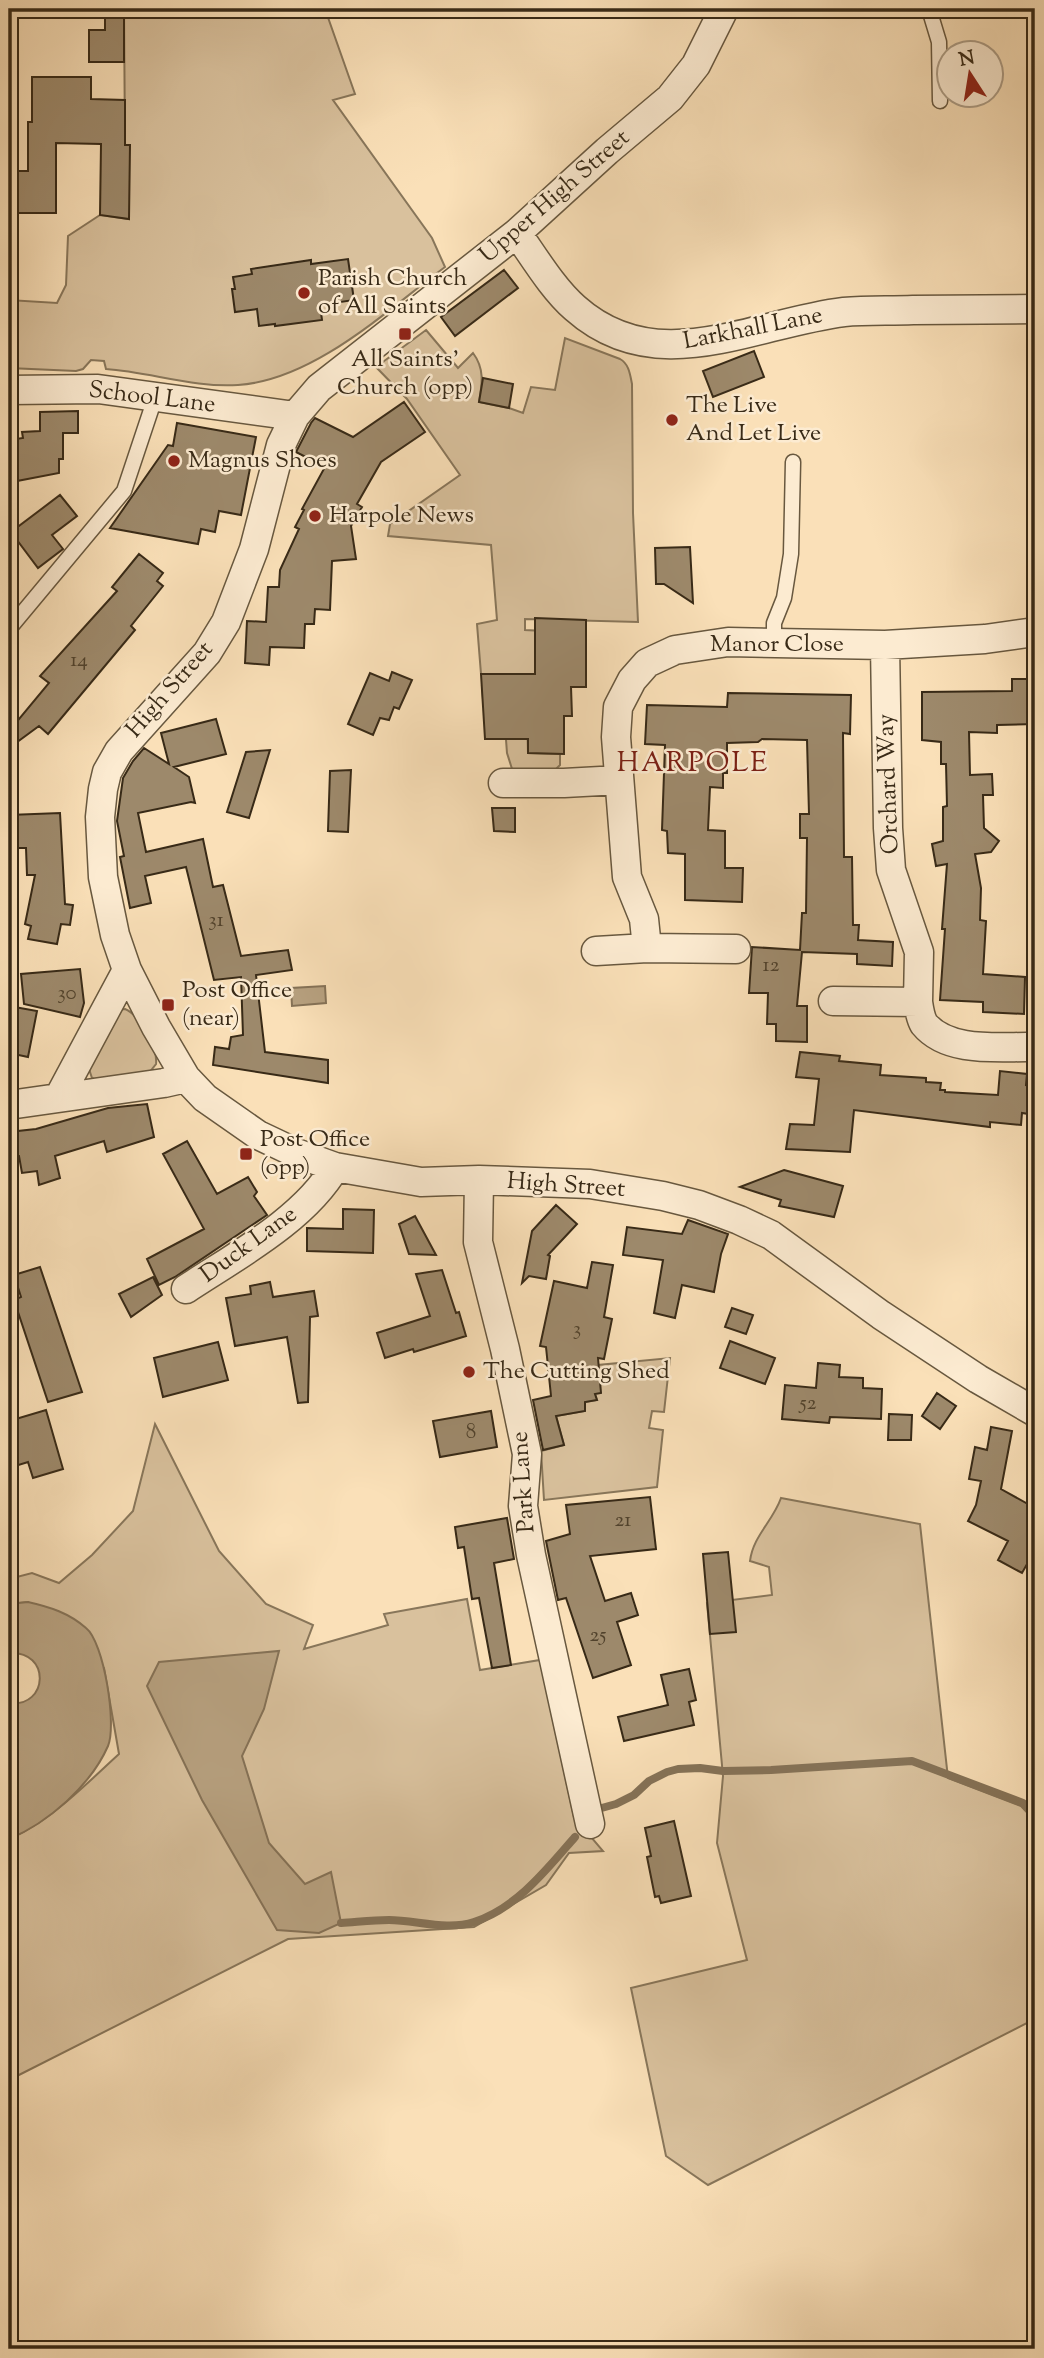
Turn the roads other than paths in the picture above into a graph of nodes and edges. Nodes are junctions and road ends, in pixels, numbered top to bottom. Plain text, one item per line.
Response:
1 (724, 9) edge
2 (929, 9) edge
3 (938, 38) edge
4 (517, 233) junction
5 (1035, 309) edge
6 (9, 390) edge
7 (155, 398) junction
8 (295, 416) junction
9 (793, 462) dead end
10 (9, 629) edge
11 (1035, 632) edge
12 (774, 644) junction
13 (885, 645) junction
14 (619, 780) junction
15 (503, 783) dead end
16 (647, 948) junction
17 (736, 949) dead end
18 (596, 951) dead end
19 (127, 970) junction
20 (833, 1001) dead end
21 (918, 1002) junction
22 (1031, 1047) edge
23 (186, 1078) junction
24 (59, 1097) junction
25 (9, 1105) edge
26 (335, 1167) junction
27 (479, 1180) junction
28 (187, 1289) dead end
29 (1035, 1412) edge
30 (590, 1824) dead end

1 - 4 street, Upper High Street
2 - 3 lane
4 - 5 street, Larkhall Lane
4 - 8 street, Upper High Street
6 - 7 street, School Lane
7 - 8 street, School Lane
7 - 10 lane
8 - 19 street, High Street
9 - 12 lane
11 - 13 street, Manor Close
12 - 13 street, Manor Close
12 - 14 street, Manor Close
13 - 21 street, Orchard Way
14 - 15 street
14 - 16 street, Manor Close
16 - 17 street
16 - 18 street
19 - 23 street, High Street
19 - 24 street
20 - 21 street
21 - 22 street, Orchard Way
23 - 24 street
23 - 26 street, High Street
24 - 25 street
26 - 27 street, High Street
26 - 28 street, Duck Lane
27 - 29 street, High Street
27 - 30 street, Park Lane

